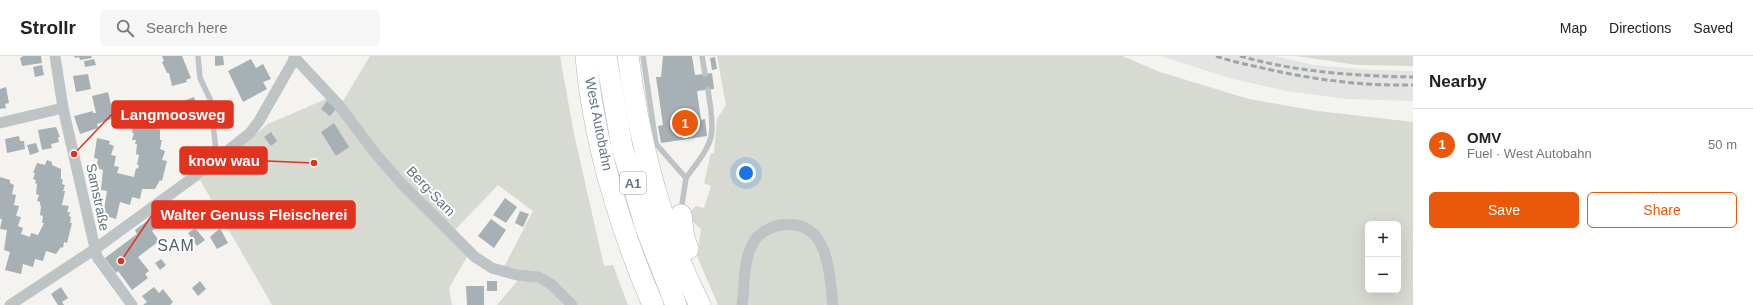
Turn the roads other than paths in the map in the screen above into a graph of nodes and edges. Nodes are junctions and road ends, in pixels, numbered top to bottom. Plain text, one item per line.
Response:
1 (55, 56) edge
2 (198, 56) edge
3 (572, 56) edge
4 (586, 56) edge
5 (606, 56) edge
6 (628, 56) edge
7 (643, 56) edge
8 (702, 56) edge
9 (295, 57) edge
10 (705, 74) dead end
11 (708, 90) dead end
12 (63, 108) junction
13 (0, 123) edge
14 (598, 131) junction
15 (217, 160) junction
16 (686, 178) junction
17 (681, 215) joint
18 (95, 249) junction
19 (10, 305) edge
20 (132, 305) edge
21 (572, 305) edge
22 (653, 305) edge
23 (676, 305) edge
24 (700, 305) edge
25 (705, 305) edge
26 (742, 305) edge
27 (833, 305) edge

1 - 12 street, Samstraße
2 - 15 lane
3 - 14 highway
4 - 14 highway, West Autobahn / A1
5 - 23 highway, West Autobahn / A1
6 - 24 highway
7 - 16 lane
8 - 10 lane
9 - 15 street, Samstraße
9 - 21 street, Berg-Sam
11 - 16 lane
12 - 13 street
12 - 18 street, Samstraße
14 - 22 highway, West Autobahn / A1
15 - 18 street, Samstraße
16 - 17 lane
17 - 25 highway
18 - 19 street, Samstraße
18 - 20 street
26 - 27 street

